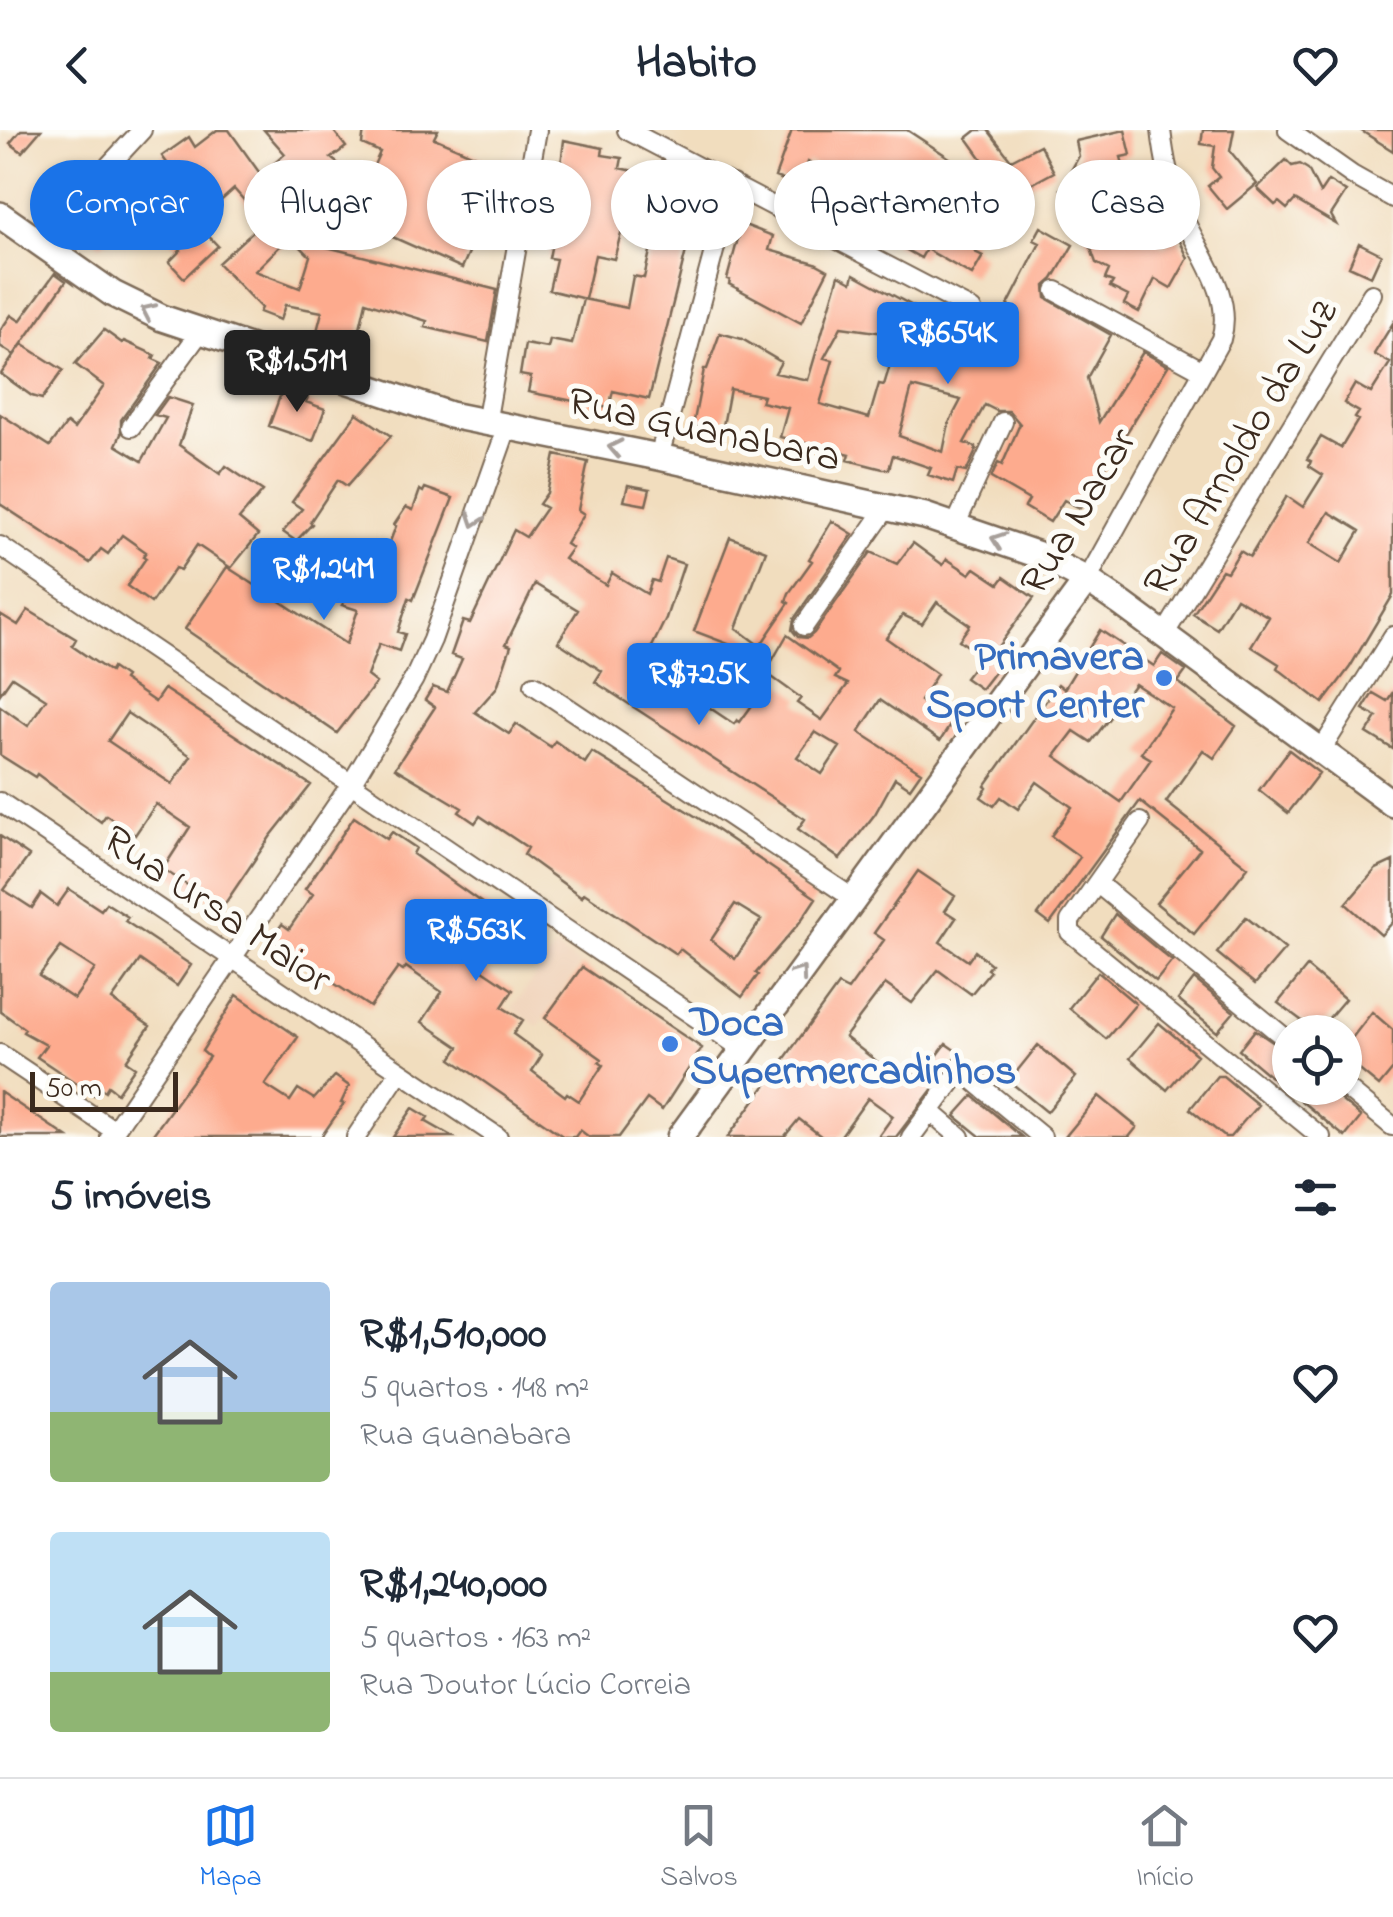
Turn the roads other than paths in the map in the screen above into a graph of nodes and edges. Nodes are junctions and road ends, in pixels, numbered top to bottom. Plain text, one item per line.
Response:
1 (142, 130) edge
2 (537, 130) edge
3 (627, 130) edge
4 (1161, 130) edge
5 (1288, 130) edge
6 (114, 160) edge
7 (685, 160) edge
8 (754, 196) edge
9 (1393, 198) edge
10 (0, 215) edge
11 (30, 234) edge
12 (54, 250) edge
13 (714, 250) edge
14 (1056, 290) dead end
15 (1372, 294) dead end
16 (972, 310) dead end
17 (201, 331) junction
18 (1204, 371) junction
19 (1004, 422) dead end
20 (497, 426) junction
21 (131, 428) dead end
22 (659, 457) junction
23 (888, 506) junction
24 (956, 526) junction
25 (0, 546) edge
26 (1087, 580) junction
27 (804, 626) dead end
28 (1164, 635) junction
29 (1393, 636) edge
30 (534, 685) dead end
31 (1320, 752) junction
32 (1361, 783) junction
33 (351, 784) junction
34 (0, 802) edge
35 (1393, 804) edge
36 (1393, 820) edge
37 (1140, 822) dead end
38 (1098, 884) junction
39 (854, 898) junction
40 (232, 958) junction
41 (1272, 1027) edge
42 (744, 1050) junction
43 (0, 1054) edge
44 (400, 1072) junction
45 (1362, 1101) edge
46 (930, 1111) junction
47 (1392, 1125) edge
48 (113, 1134) edge
49 (356, 1137) edge
50 (498, 1137) edge
51 (680, 1137) edge
52 (910, 1137) edge
53 (960, 1137) edge
54 (1042, 1137) edge
55 (1321, 1137) edge
56 (1382, 1137) edge

1 - 6 street
2 - 20 street
3 - 7 street
4 - 18 street, Rua Nacar
5 - 9 street
8 - 16 street
10 - 11 main road, Rua Guanabara
17 -> 12 main road, Rua Guanabara
13 - 22 street
14 - 18 street
15 - 28 street, Rua Arnoldo da Luz
17 - 20 main road, Rua Guanabara
17 - 21 street
18 - 26 street, Rua Nacar
19 - 24 street
22 -> 20 main road, Rua Guanabara
20 -> 33 street
22 - 23 main road, Rua Guanabara
23 - 24 main road, Rua Guanabara
23 - 27 street
26 -> 24 main road, Rua Guanabara
25 - 33 street
26 - 28 main road, Rua Guanabara
26 - 39 main road, Rua Nacar
28 - 31 main road, Rua Guanabara
29 - 31 street
30 - 39 street
31 - 32 main road, Rua Guanabara
32 - 35 main road, Rua Guanabara
32 - 36 main road, Rua Guanabara
33 - 40 street
33 - 42 street
34 - 40 street, Rua Ursa Maior
37 - 38 street
38 - 41 street
38 - 55 street
42 -> 39 main road, Rua Nacar
40 - 44 street, Rua Ursa Maior
40 - 48 street
42 - 51 main road, Rua Nacar
43 - 48 street
44 - 49 street
44 - 50 street, Rua Ursa Maior
45 - 47 street
46 - 52 street
46 - 53 street
46 - 54 street
47 - 56 street

